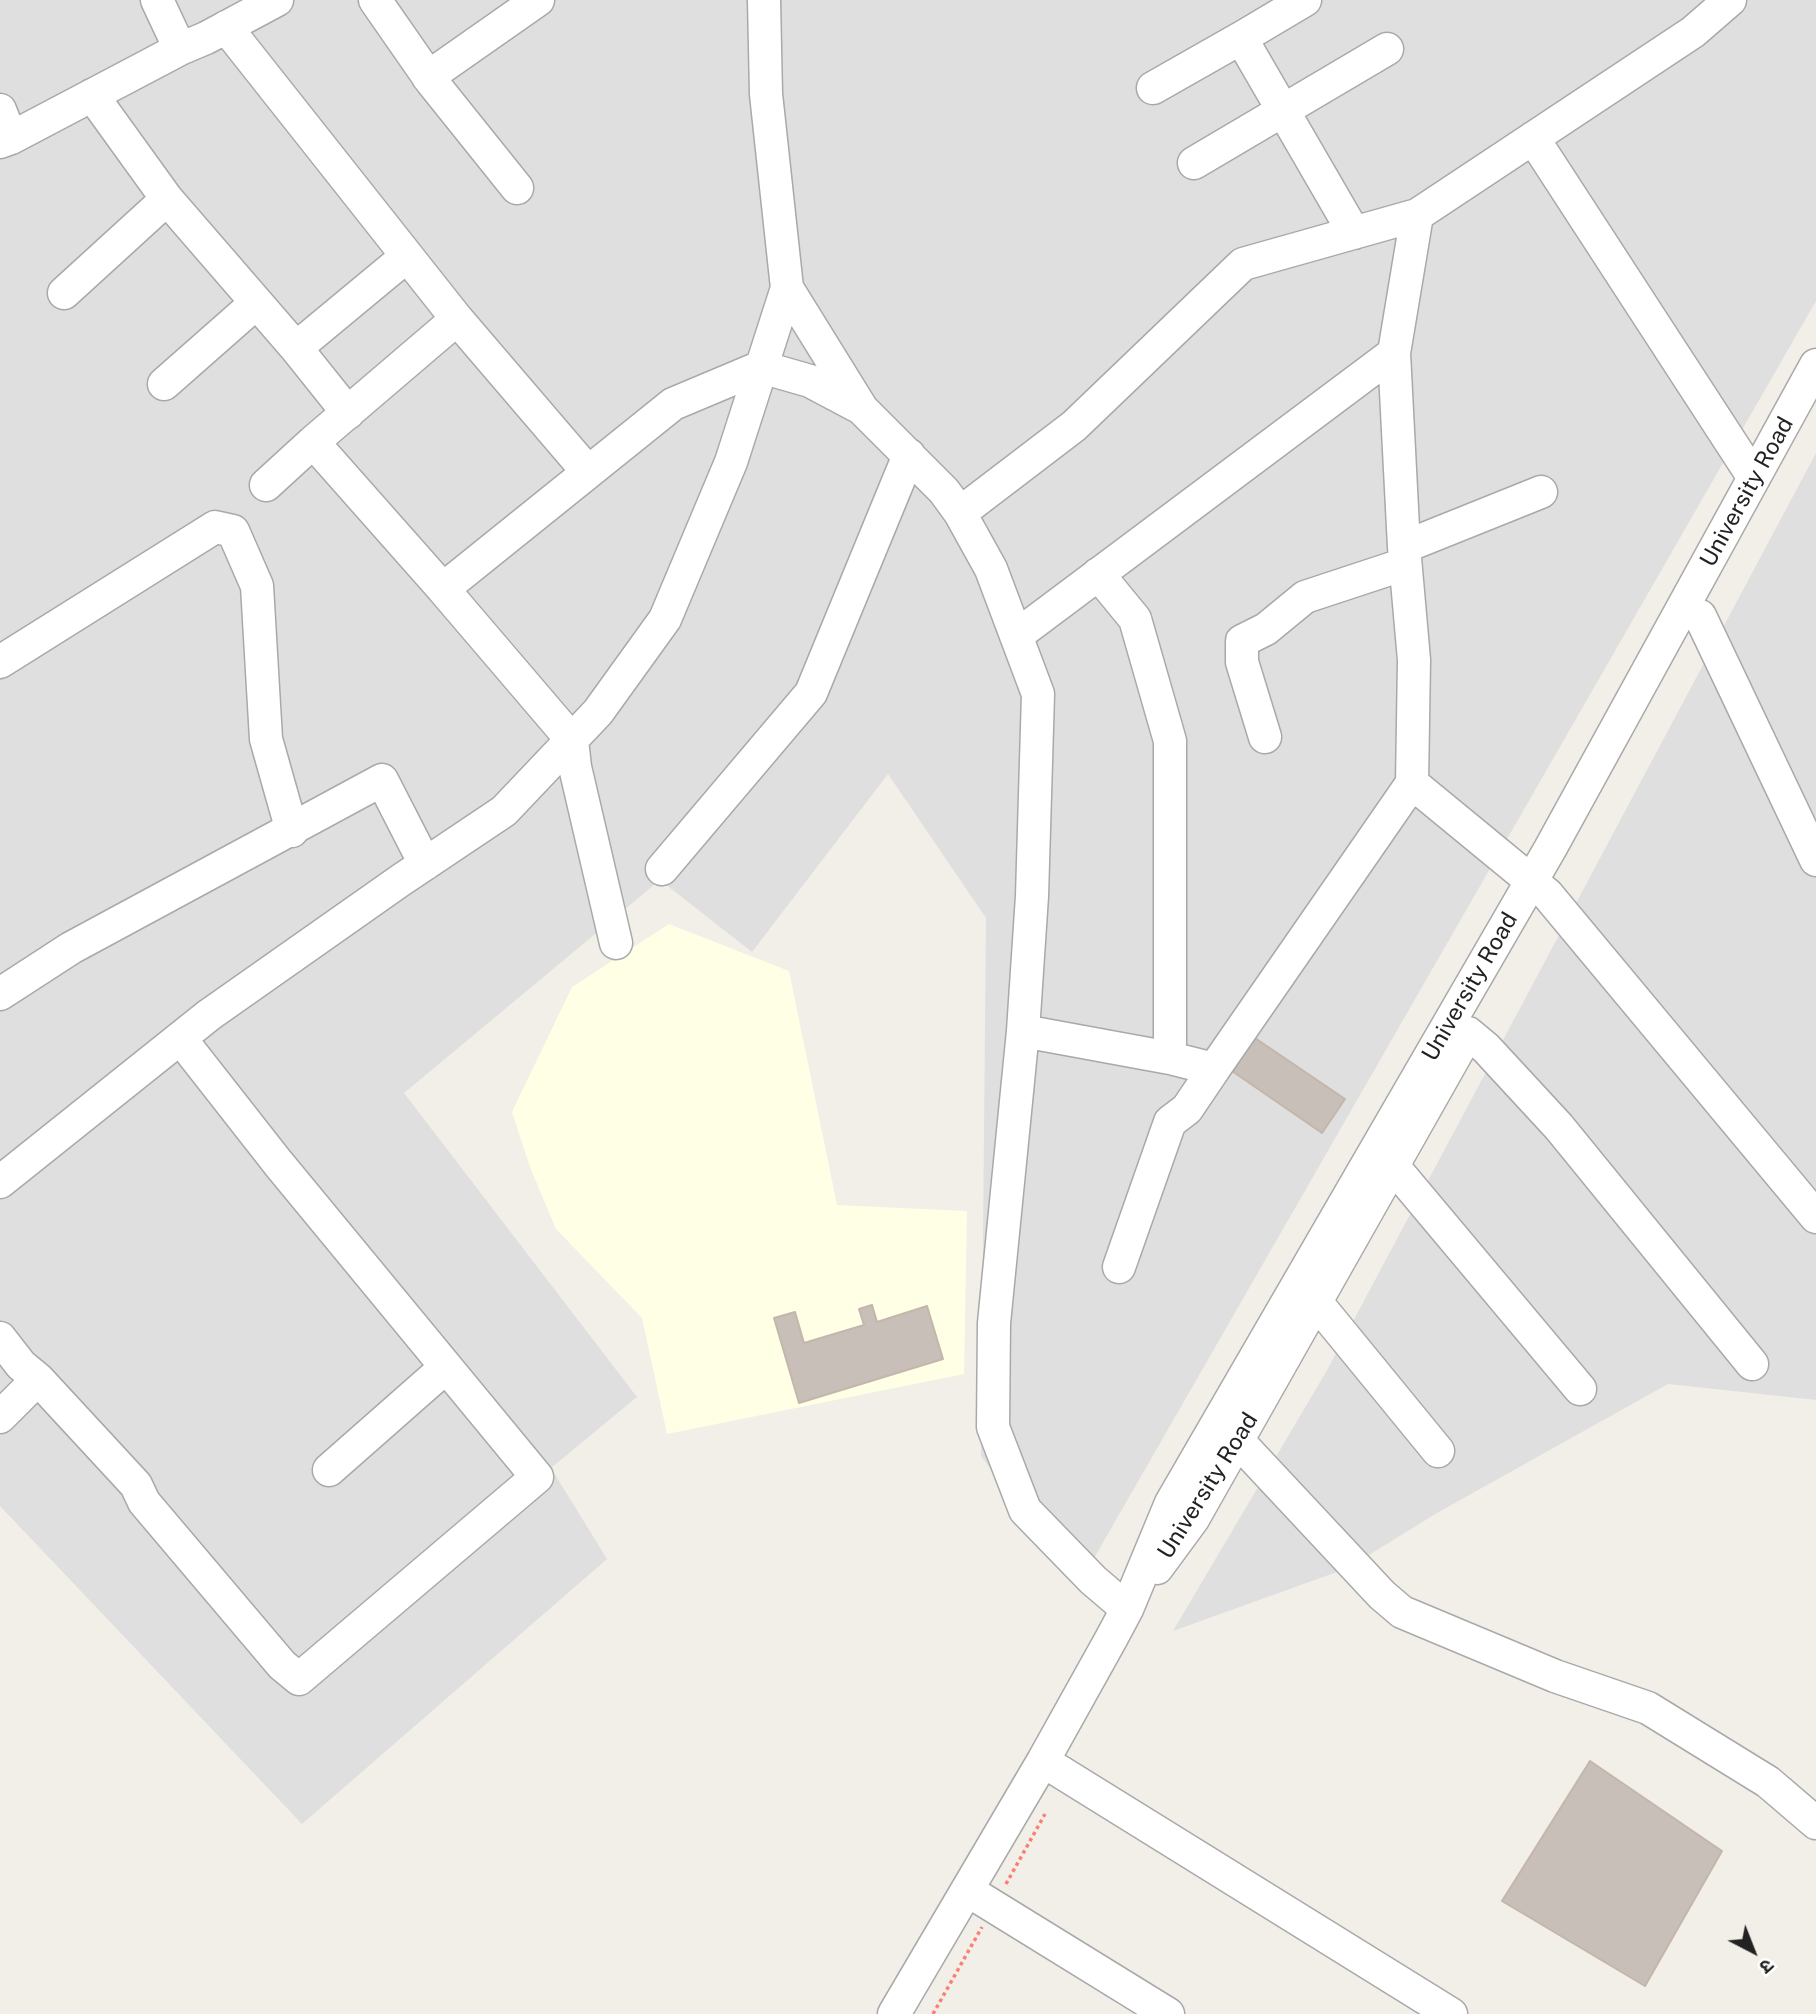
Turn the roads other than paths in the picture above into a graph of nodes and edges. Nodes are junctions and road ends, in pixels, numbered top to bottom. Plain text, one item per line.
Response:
1 (157, 0) edge
2 (278, 0) edge
3 (374, 0) edge
4 (538, 0) edge
5 (764, 0) edge
6 (1306, 0) edge
7 (1730, 0) edge
8 (226, 27) junction
9 (1241, 38) junction
10 (180, 49) junction
11 (1387, 49) dead end
12 (428, 77) junction
13 (1153, 88) dead end
14 (92, 95) junction
15 (1283, 110) junction
16 (4, 130) edge
17 (1533, 138) junction
18 (1194, 163) dead end
19 (517, 188) dead end
20 (167, 199) junction
21 (1418, 215) junction
22 (1354, 233) junction
23 (407, 256) junction
24 (788, 288) junction
25 (64, 293) dead end
26 (256, 303) junction
27 (457, 319) junction
28 (296, 348) junction
29 (1394, 353) junction
30 (1816, 365) edge
31 (761, 367) junction
32 (164, 384) dead end
33 (1816, 405) edge
34 (862, 409) junction
35 (348, 413) junction
36 (313, 442) junction
37 (909, 455) junction
38 (588, 472) junction
39 (1755, 478) junction
40 (266, 485) dead end
41 (1542, 492) dead end
42 (960, 513) junction
43 (1404, 555) junction
44 (1098, 574) junction
45 (443, 589) junction
46 (1700, 616) junction
47 (1016, 636) junction
48 (0, 662) edge
49 (1265, 737) dead end
50 (572, 740) junction
51 (1412, 783) junction
52 (292, 831) junction
53 (1816, 860) edge
54 (425, 864) junction
55 (662, 869) dead end
56 (1539, 887) junction
57 (616, 943) dead end
58 (0, 994) edge
59 (1023, 1031) junction
60 (1468, 1033) junction
61 (180, 1038) junction
62 (1170, 1058) junction
63 (1214, 1069) junction
64 (1393, 1166) junction
65 (0, 1182) edge
66 (1816, 1217) edge
67 (1119, 1266) dead end
68 (1316, 1302) junction
69 (0, 1338) edge
70 (1752, 1364) dead end
71 (446, 1367) junction
72 (38, 1379) junction
73 (1580, 1389) dead end
74 (0, 1418) edge
75 (1226, 1434) junction
76 (1438, 1451) dead end
77 (329, 1470) dead end
78 (1382, 1595) junction
79 (1127, 1609) junction
80 (1043, 1762) junction
81 (1816, 1801) edge
82 (1816, 1823) edge
83 (967, 1889) junction
84 (894, 2014) edge
85 (1168, 2014) edge
86 (1451, 2014) edge

1 - 10 street
2 - 8 street
3 - 12 street
4 - 12 street
5 - 24 street
6 - 9 street
7 - 17 street
8 - 10 street
8 - 23 street
9 - 13 street
9 - 15 street
10 - 14 street
11 - 15 street
12 - 19 street
14 - 16 street
14 - 20 street
15 - 18 street
15 - 22 street
17 - 21 street
17 - 39 street
20 - 25 street
20 - 26 street
21 - 22 street
21 - 29 street
22 - 42 street
23 - 27 street
23 - 28 street
24 - 31 street
24 - 34 street
26 - 28 street
26 - 32 street
27 - 35 street
27 - 38 street
28 - 35 street
29 - 43 street
29 - 44 street
30 - 39 street, University Road
31 - 34 street
31 - 38 street
31 - 50 street
33 - 46 street, University Road
34 - 37 street
35 - 36 street
36 - 40 street
36 - 45 street
37 - 42 street
37 - 55 street
38 - 45 street
39 - 56 street, University Road
41 - 43 street
42 - 47 street
43 - 49 street
43 - 51 street
44 - 47 street
44 - 62 street
45 - 50 street
46 - 53 street
46 - 56 street, University Road
47 - 59 street
48 - 52 street
50 - 54 street
50 - 57 street
51 - 56 street
51 - 63 street
52 - 54 street
52 - 58 street
54 - 61 street
56 - 60 street, University Road
56 - 66 street
56 - 75 street, University Road
59 - 62 street
59 - 79 street
60 - 64 street, University Road
60 - 70 street
61 - 65 street
61 - 71 street
62 - 63 street
63 - 67 street
64 - 68 street, University Road
64 - 73 street
68 - 75 street, University Road
68 - 76 street
69 - 72 street
71 - 72 street
71 - 77 street
72 - 74 street
75 - 78 street
75 - 79 street, University Road
78 - 81 street
78 - 82 street
79 - 80 street, University Road
80 - 83 street, University Road
80 - 86 street
83 - 84 street, University Road
83 - 85 street

